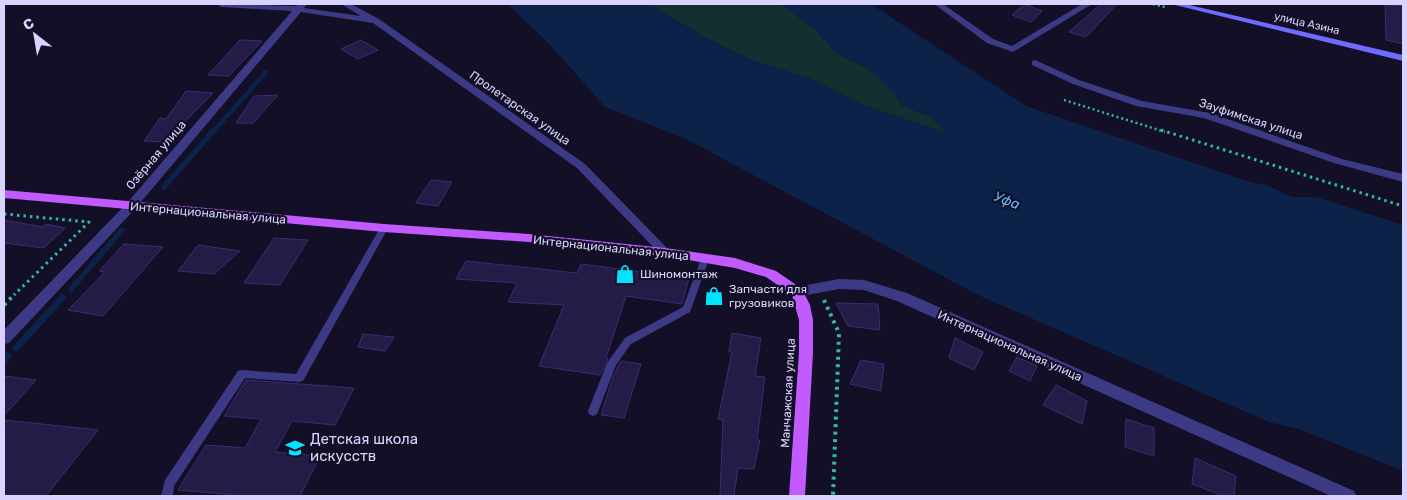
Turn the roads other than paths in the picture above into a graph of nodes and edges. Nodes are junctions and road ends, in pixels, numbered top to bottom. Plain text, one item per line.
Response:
1 (221, 4) edge
2 (345, 4) edge
3 (938, 4) edge
4 (1088, 4) edge
5 (1175, 4) edge
6 (300, 6) edge
7 (376, 22) junction
8 (1403, 58) edge
9 (1035, 63) dead end
10 (1403, 178) edge
11 (4, 194) edge
12 (131, 206) junction
13 (384, 228) junction
14 (665, 252) junction
15 (705, 259) junction
16 (797, 292) junction
17 (4, 339) edge
18 (593, 412) dead end
19 (167, 496) edge
20 (796, 496) edge
21 (1348, 496) edge

1 - 6 street
2 - 7 street, Пролетарская улица
3 - 4 street
5 - 8 street, улица Азина
6 - 7 street
6 - 12 street, Озёрная улица
7 - 14 street, Пролетарская улица
9 - 10 street, Зауфимская улица
11 - 12 main road, Интернациональная улица
12 - 13 main road, Интернациональная улица
12 - 17 street, Озёрная улица
13 - 14 main road, Интернациональная улица
13 - 19 lane
14 - 15 main road, Интернациональная улица
15 - 16 main road, Интернациональная улица
15 - 18 lane
16 - 20 main road, Манчажская улица
16 - 21 street, Интернациональная улица

